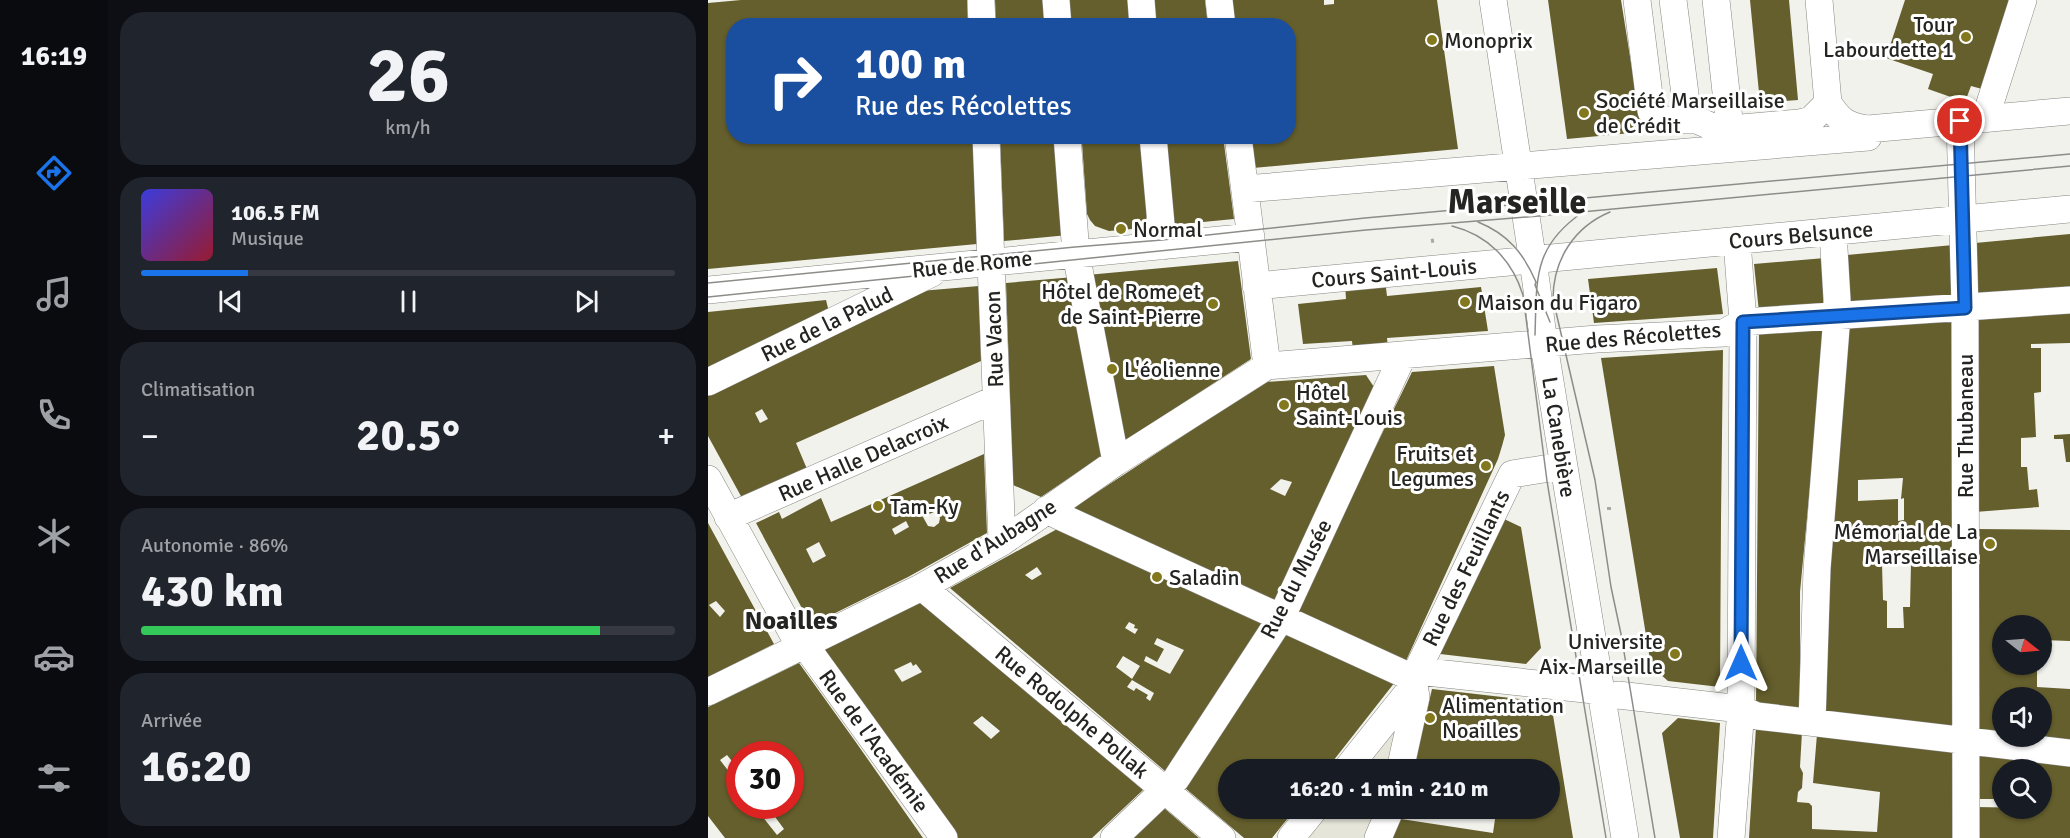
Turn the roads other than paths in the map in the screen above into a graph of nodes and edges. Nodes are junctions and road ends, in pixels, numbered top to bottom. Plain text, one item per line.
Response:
1 (981, 0) edge
2 (1056, 0) edge
3 (1141, 0) edge
4 (1219, 0) edge
5 (1493, 0) edge
6 (1637, 0) edge
7 (1673, 0) edge
8 (1716, 0) edge
9 (1819, 0) edge
10 (2023, 0) edge
11 (982, 18) edge
12 (1057, 18) edge
13 (1142, 18) edge
14 (1221, 18) edge
15 (1828, 103) junction
16 (2070, 111) edge
17 (1697, 120) junction
18 (1972, 120) junction
19 (1730, 129) junction
20 (1868, 133) junction
21 (986, 144) edge
22 (1068, 144) edge
23 (1154, 144) edge
24 (1239, 144) edge
25 (1519, 167) junction
26 (1244, 179) junction
27 (2070, 209) edge
28 (1962, 219) junction
29 (1833, 232) junction
30 (1243, 238) junction
31 (1737, 241) junction
32 (1163, 246) junction
33 (1076, 254) junction
34 (1532, 260) junction
35 (991, 262) junction
36 (947, 266) junction
37 (1256, 286) junction
38 (708, 290) edge
39 (2070, 300) edge
40 (1965, 308) junction
41 (1837, 316) junction
42 (1743, 322) junction
43 (1544, 345) junction
44 (1403, 355) junction
45 (1267, 366) junction
46 (708, 382) edge
47 (996, 399) junction
48 (1116, 462) junction
49 (1556, 467) dead end
50 (708, 479) edge
51 (1046, 510) junction
52 (729, 517) junction
53 (1002, 542) junction
54 (922, 587) junction
55 (1281, 618) junction
56 (804, 644) junction
57 (1415, 679) junction
58 (708, 692) edge
59 (1741, 709) junction
60 (1812, 723) junction
61 (1965, 741) junction
62 (2070, 753) edge
63 (1354, 759) edge
64 (1402, 759) edge
65 (1165, 789) junction
66 (1306, 819) edge
67 (1386, 819) edge
68 (944, 838) edge
69 (1114, 838) edge
70 (1222, 838) edge
71 (1291, 838) edge
72 (1378, 838) edge
73 (1625, 838) edge
74 (1731, 838) edge
75 (1966, 838) edge

1 - 11 street
2 - 12 street
3 - 13 street
4 - 14 street
5 - 25 street, La Canebière
6 - 17 street
7 - 17 street
8 - 19 street
9 - 15 street
10 - 18 street, Rue Thubaneau
15 - 19 street
15 - 20 street
16 - 18 street
17 - 19 street
18 - 20 street
18 - 28 street, Rue Thubaneau
20 - 25 street
21 - 35 street, Rue Vacon
22 - 33 street
23 - 32 street
24 - 26 street
25 - 26 street
25 - 34 street, La Canebière
26 - 30 street
27 - 28 street, Cours Belsunce
28 - 29 street, Cours Belsunce
28 - 40 street, Rue Thubaneau
29 - 31 street, Cours Belsunce
29 - 41 street
30 - 32 street, Rue de Rome
30 - 37 street
31 - 34 street, Cours Belsunce
31 - 42 street
32 - 33 street, Rue de Rome
33 - 35 street, Rue de Rome
33 - 48 street
34 - 37 street, Cours Saint-Louis
34 - 43 street, La Canebière
35 - 36 street, Rue de Rome
35 - 47 street, Rue Vacon
36 - 38 street, Rue de Rome
36 - 46 street, Rue de la Palud
37 - 45 street
39 - 40 street, Rue des Récolettes
40 - 41 street, Rue des Récolettes
40 - 61 street, Rue Thubaneau
41 - 42 street, Rue des Récolettes
41 - 60 street
42 - 43 street, Rue des Récolettes
42 - 59 street
43 - 44 street, Rue des Récolettes
43 - 73 street, La Canebière
44 - 45 street, Rue des Récolettes
44 - 55 street, Rue du Musée
45 - 48 street, Rue d'Aubagne
47 - 52 street, Rue Halle Delacroix
47 - 53 street, Rue Vacon
48 - 51 street, Rue d'Aubagne
49 - 57 street, Rue des Feuillants
50 - 52 street, Rue de l'Académie
51 - 53 street, Rue d'Aubagne
51 - 55 street
52 - 56 street, Rue de l'Académie
53 - 54 street, Rue d'Aubagne
54 - 56 street, Rue d'Aubagne
54 - 65 street, Rue Rodolphe Pollak
55 - 57 street
55 - 65 street, Rue du Musée
56 - 58 street, Rue d'Aubagne
56 - 68 street, Rue de l'Académie
57 - 59 street
57 - 63 street
57 - 64 street
59 - 60 street
59 - 74 street
60 - 61 street
61 - 62 street
61 - 75 street, Rue Thubaneau
65 - 69 street, Rue du Musée
65 - 70 street, Rue Rodolphe Pollak
66 - 71 street
67 - 72 street

